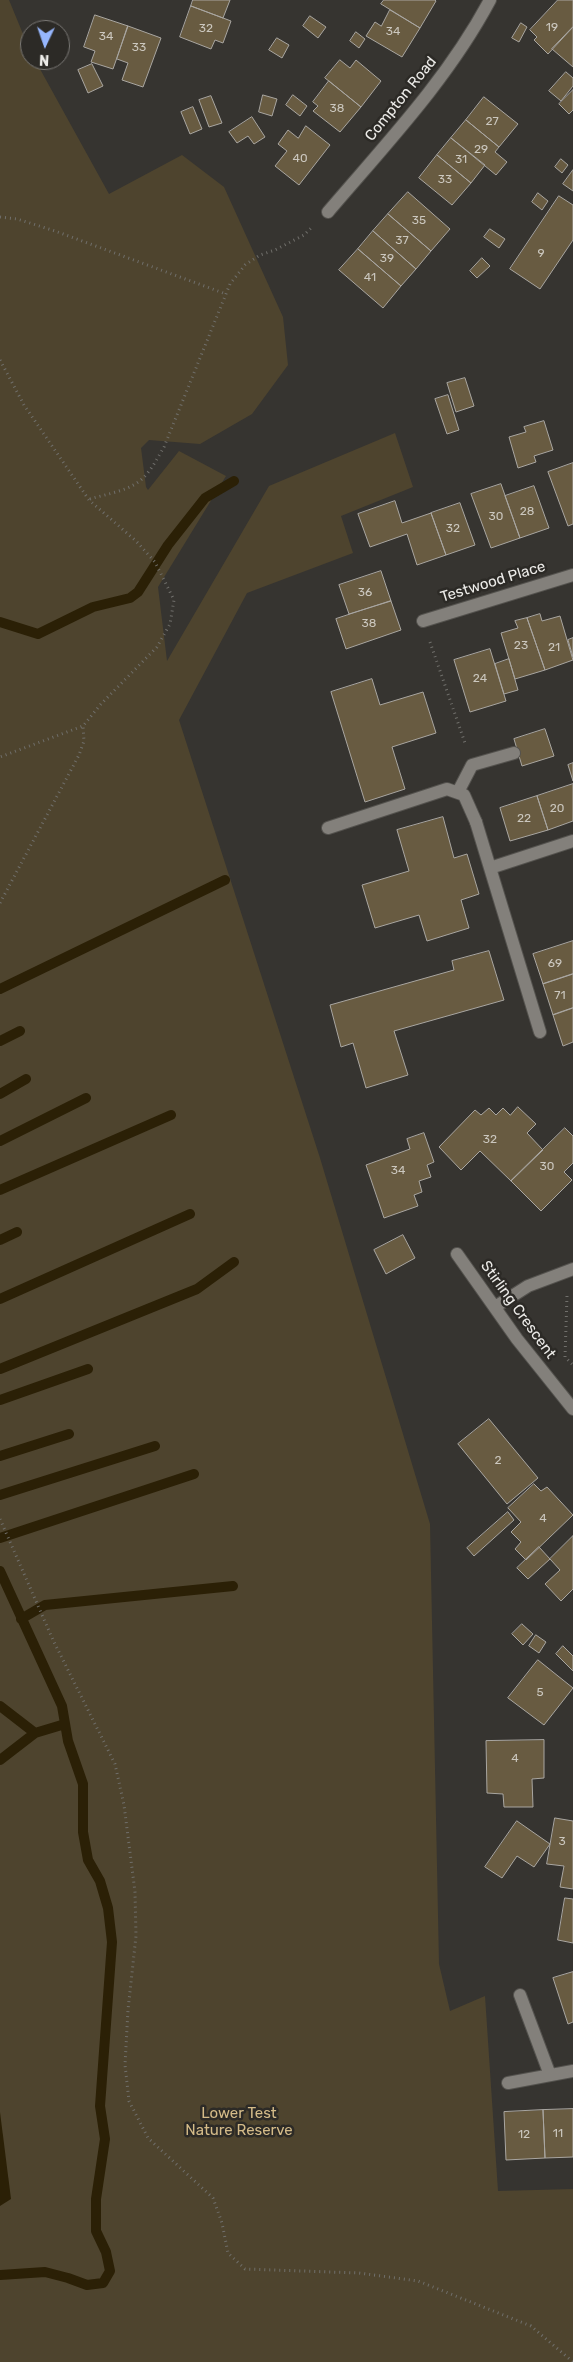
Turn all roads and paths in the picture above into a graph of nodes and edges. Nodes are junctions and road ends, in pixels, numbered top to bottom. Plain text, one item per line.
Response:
1 (490, 0) edge
2 (328, 212) joint
3 (0, 217) edge
4 (226, 294) junction
5 (0, 360) edge
6 (89, 500) junction
7 (573, 575) edge
8 (423, 621) joint
9 (83, 726) junction
10 (514, 752) dead end
11 (0, 757) edge
12 (472, 765) junction
13 (458, 792) junction
14 (328, 828) dead end
15 (573, 841) edge
16 (490, 868) junction
17 (0, 903) edge
18 (540, 1032) dead end
19 (457, 1254) dead end
20 (573, 1269) edge
21 (567, 1292) dead end
22 (495, 1308) junction
23 (573, 1365) edge
24 (573, 1408) edge
25 (0, 1518) edge
26 (520, 1995) dead end
27 (573, 2071) edge
28 (550, 2075) junction
29 (508, 2083) dead end
30 (573, 2362) edge

1 - 2 street, Compton Road
2 - 4 path
3 - 4 path
4 - 6 path
5 - 6 path
6 - 9 path
7 - 8 street, Testwood Place
8 - 12 path
9 - 11 path
9 - 17 path
10 - 12 street
12 - 13 street
13 - 14 street
13 - 16 street
15 - 16 street
16 - 18 street
19 - 22 street, Stirling Crescent
20 - 22 street
21 - 23 path
22 - 24 street, Stirling Crescent
25 - 30 path
26 - 28 street
27 - 28 street
28 - 29 street

